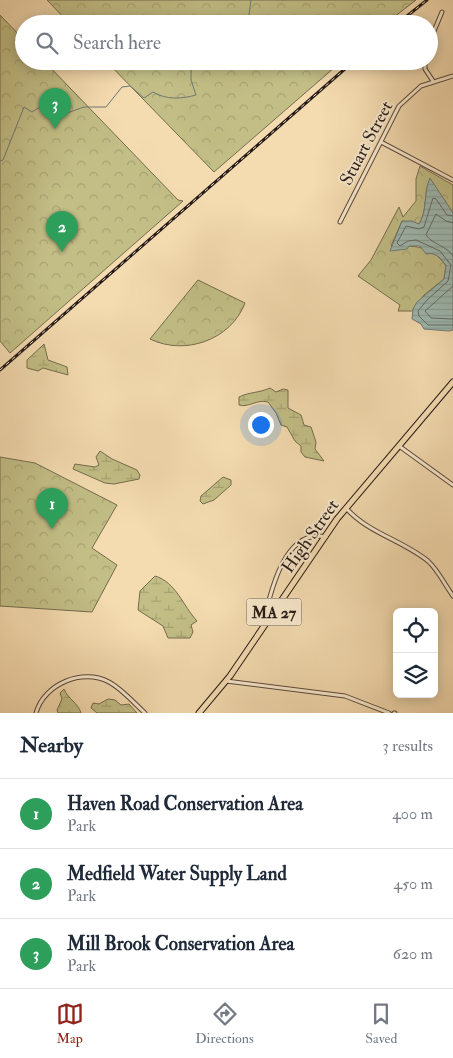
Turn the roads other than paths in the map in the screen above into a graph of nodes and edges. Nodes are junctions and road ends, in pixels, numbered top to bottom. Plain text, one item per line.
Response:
1 (442, 12) dead end
2 (438, 21) edge
3 (426, 70) edge
4 (453, 76) edge
5 (433, 81) junction
6 (381, 142) junction
7 (453, 180) edge
8 (340, 222) dead end
9 (453, 382) edge
10 (400, 446) junction
11 (453, 485) edge
12 (346, 508) junction
13 (326, 536) junction
14 (453, 596) edge
15 (263, 627) junction
16 (226, 681) junction
17 (36, 713) edge
18 (145, 713) edge
19 (199, 713) edge
20 (389, 713) edge

1 - 2 street
3 - 5 street
4 - 5 street, Stuart Street
5 - 6 street, Stuart Street
6 - 7 street
6 - 8 street, Stuart Street
9 - 10 main road, High Street / MA 27
10 - 11 street
10 - 12 main road, High Street / MA 27
12 - 13 main road, High Street / MA 27
12 - 14 street
13 - 15 main road, High Street / MA 27
13 - 15 street
15 - 16 main road, High Street / MA 27
16 - 19 main road, High Street / MA 27
16 - 20 street
17 - 18 street

